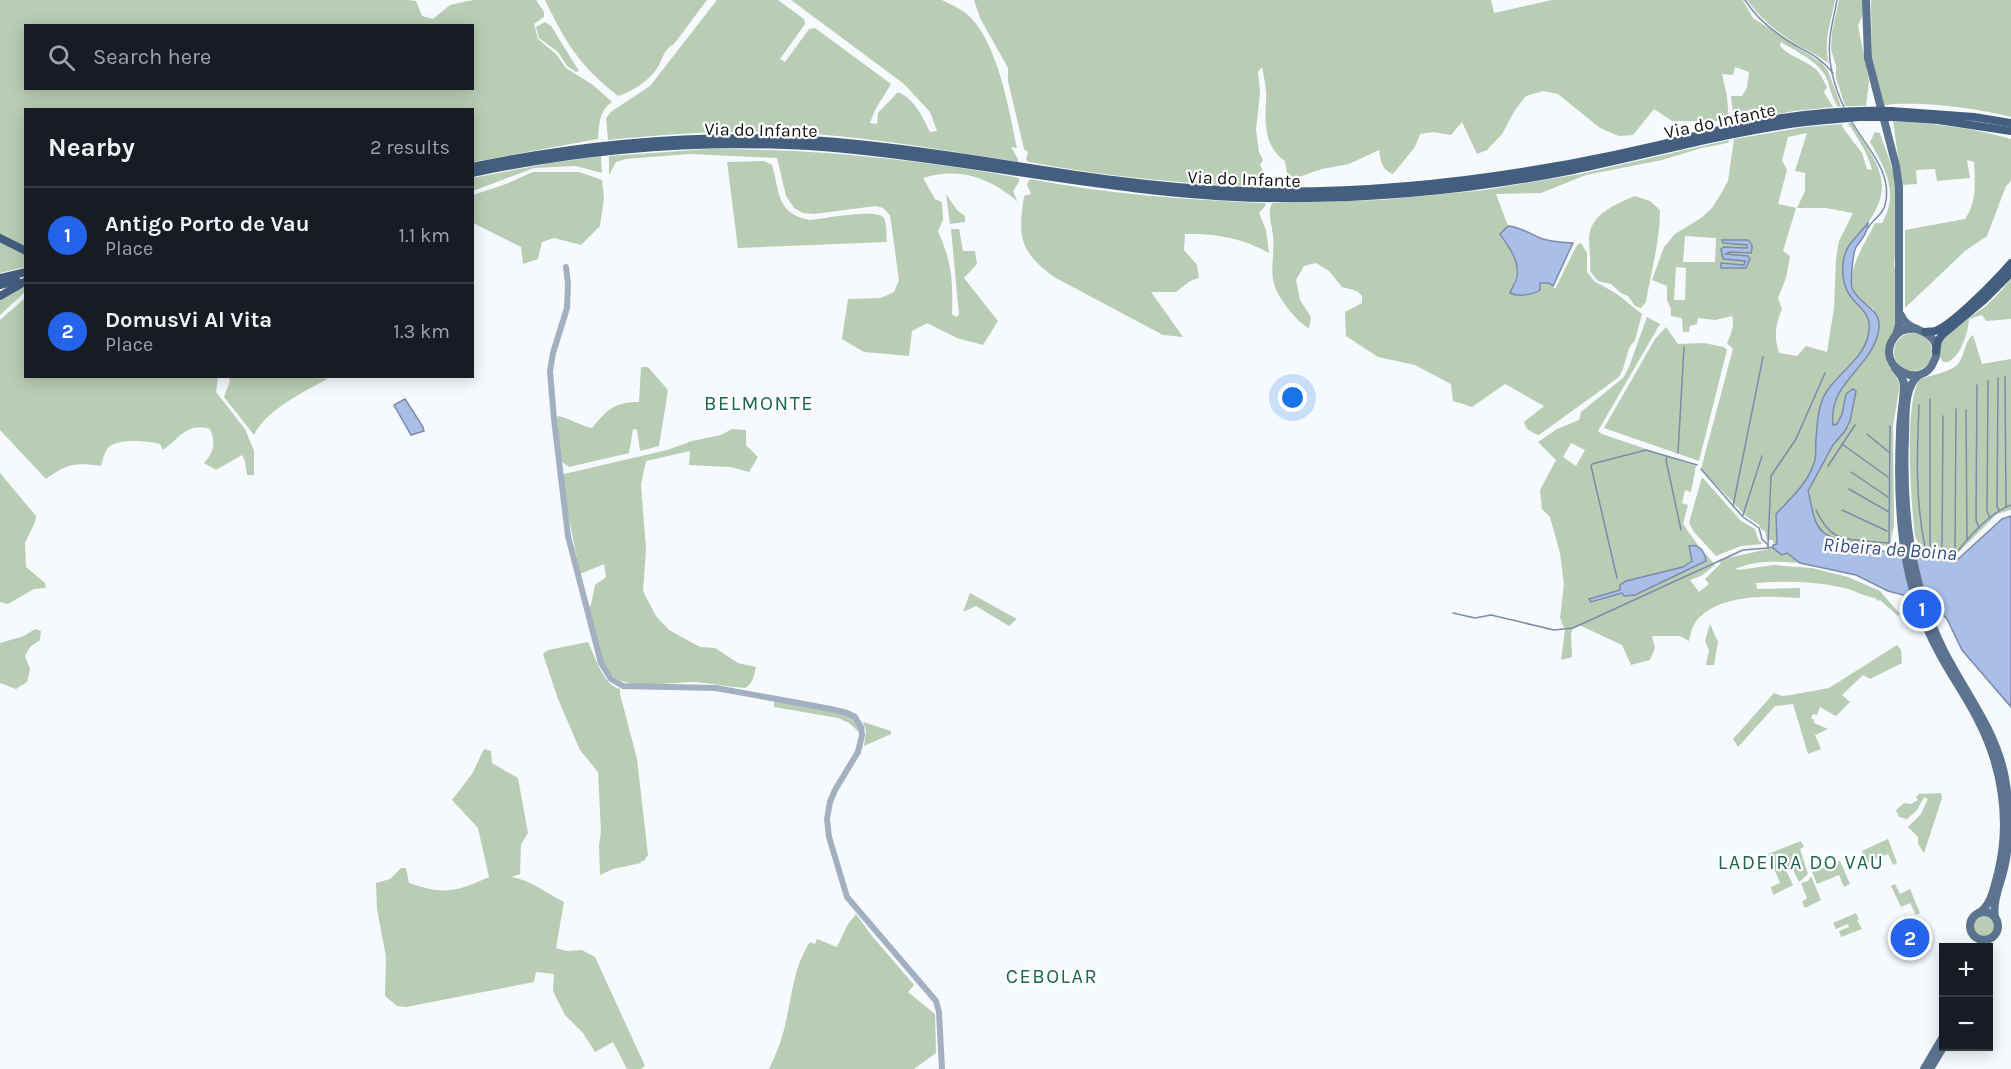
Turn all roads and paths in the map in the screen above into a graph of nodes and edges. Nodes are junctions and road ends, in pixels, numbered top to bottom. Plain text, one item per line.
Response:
1 (1866, 0) edge
2 (1893, 114) junction
3 (2011, 123) edge
4 (2011, 134) edge
5 (1709, 136) junction
6 (474, 167) edge
7 (474, 173) edge
8 (0, 238) edge
9 (24, 250) edge
10 (2011, 263) edge
11 (566, 267) dead end
12 (24, 272) edge
13 (2011, 273) edge
14 (0, 278) edge
15 (24, 280) edge
16 (24, 281) edge
17 (0, 285) edge
18 (0, 296) edge
19 (1899, 298) junction
20 (1921, 330) junction
21 (1896, 335) junction
22 (1936, 351) junction
23 (1895, 368) junction
24 (1919, 375) junction
25 (1908, 551) junction
26 (1920, 603) junction
27 (1979, 913) junction
28 (1995, 917) junction
29 (1971, 932) junction
30 (1993, 938) junction
31 (1975, 943) edge
32 (1988, 943) edge
33 (1939, 1044) edge
34 (1941, 1051) edge
35 (942, 1069) edge
36 (1924, 1069) edge
37 (1930, 1069) edge

1 - 19 main road
2 - 3 highway, Via do Infante
2 - 4 highway, Via do Infante
2 - 5 highway, Via do Infante, bridge
5 - 6 highway, Via do Infante
5 - 7 highway, Via do Infante
8 - 9 highway
10 - 20 highway
11 - 35 street
12 - 14 highway
13 - 22 highway
15 - 17 highway
16 - 18 highway
19 - 20 main road
19 - 21 main road
20 - 21 main road
20 - 22 main road
21 - 23 main road
22 - 24 main road
23 - 24 main road
23 - 25 main road
24 - 25 main road
25 - 26 main road
26 - 27 main road
26 - 28 main road
27 - 28 main road
27 - 29 main road
28 - 30 main road
29 - 30 main road
29 - 31 main road
30 - 32 main road
33 - 36 main road
34 - 37 main road

